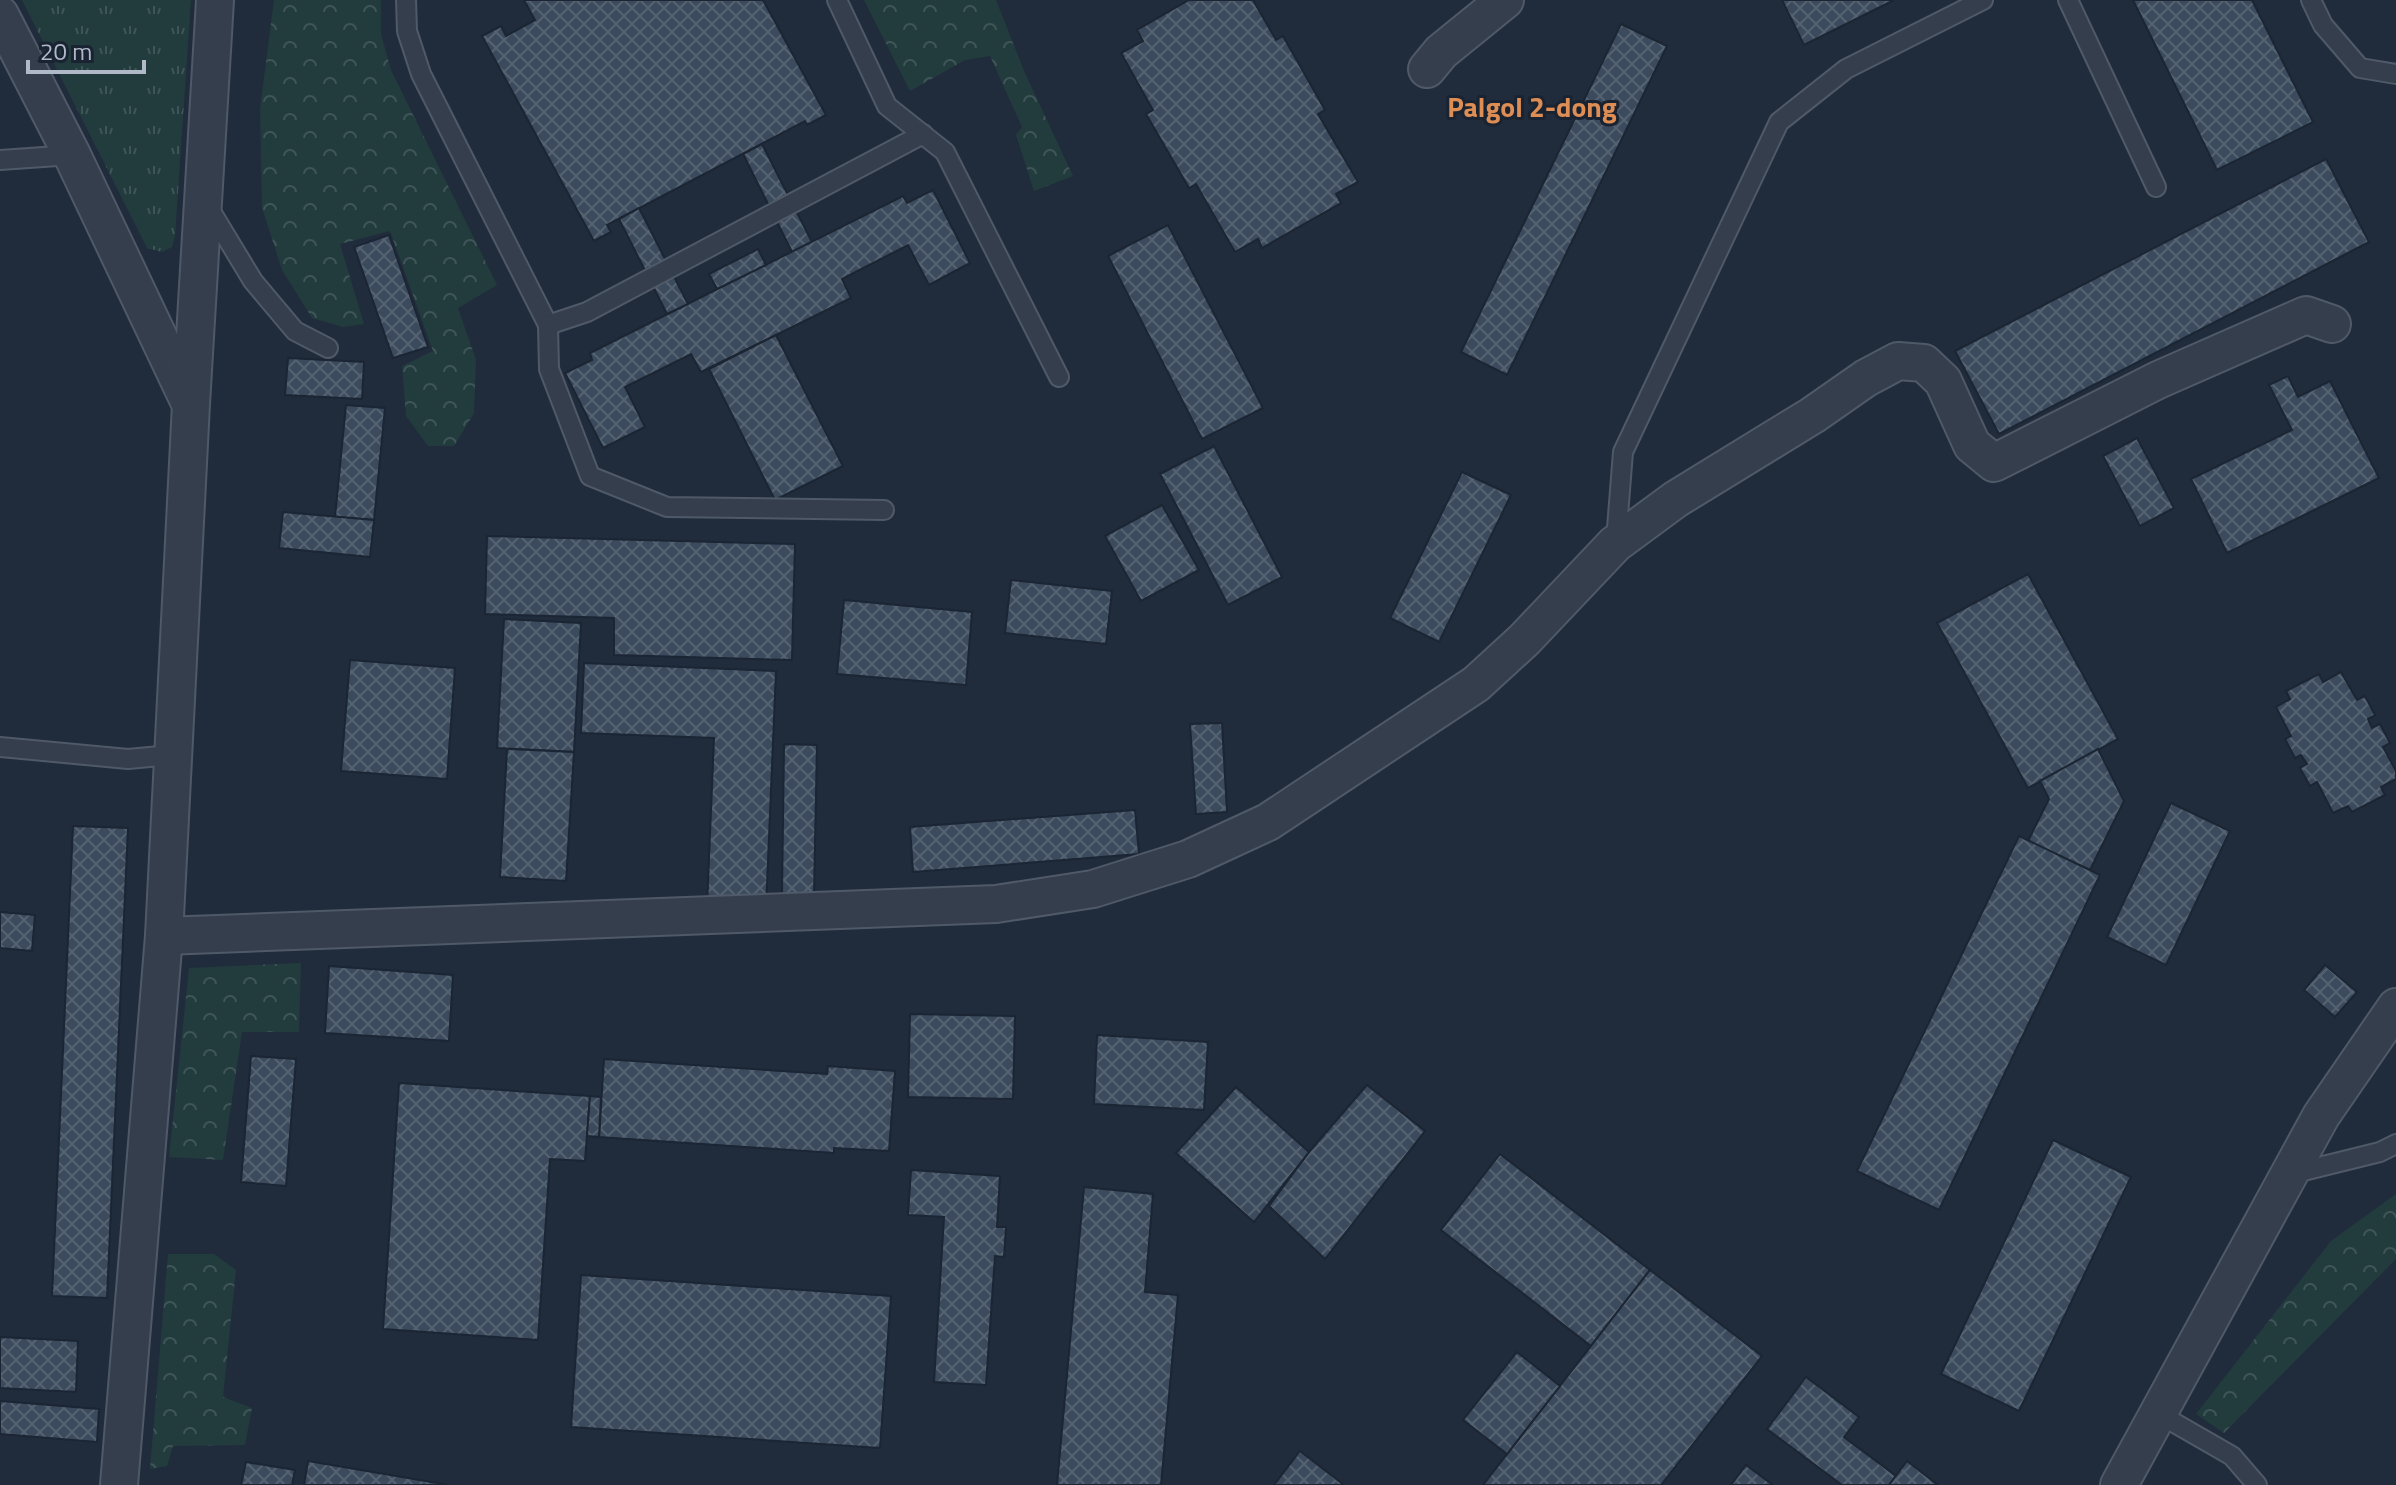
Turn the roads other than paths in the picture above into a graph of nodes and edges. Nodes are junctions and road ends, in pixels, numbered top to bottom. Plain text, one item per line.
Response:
1 (215, 0) edge
2 (406, 0) edge
3 (837, 0) edge
4 (1505, 0) edge
5 (1983, 0) edge
6 (2068, 0) edge
7 (2311, 0) edge
8 (0, 15) edge
9 (1427, 69) dead end
10 (2396, 74) edge
11 (923, 134) junction
12 (72, 155) junction
13 (0, 160) edge
14 (2156, 187) dead end
15 (203, 199) junction
16 (2332, 324) dead end
17 (548, 325) junction
18 (328, 348) dead end
19 (1059, 377) dead end
20 (191, 404) junction
21 (884, 510) dead end
22 (1615, 544) junction
23 (0, 747) edge
24 (171, 755) junction
25 (164, 936) junction
26 (2396, 1007) edge
27 (2396, 1144) edge
28 (2289, 1174) junction
29 (2159, 1414) junction
30 (119, 1485) edge
31 (2119, 1485) edge
32 (2257, 1485) edge

1 - 15 street
2 - 17 lane
3 - 11 lane
4 - 9 street
5 - 22 lane
6 - 14 lane
7 - 10 lane
8 - 12 street
11 - 17 lane
11 - 19 lane
12 - 13 lane
12 - 20 street
15 - 18 lane
15 - 20 street
16 - 22 street
17 - 21 lane
20 - 24 street
22 - 25 street
23 - 24 lane
24 - 25 street
25 - 30 street
26 - 28 street
27 - 28 lane
28 - 29 street
29 - 31 street
29 - 32 lane

